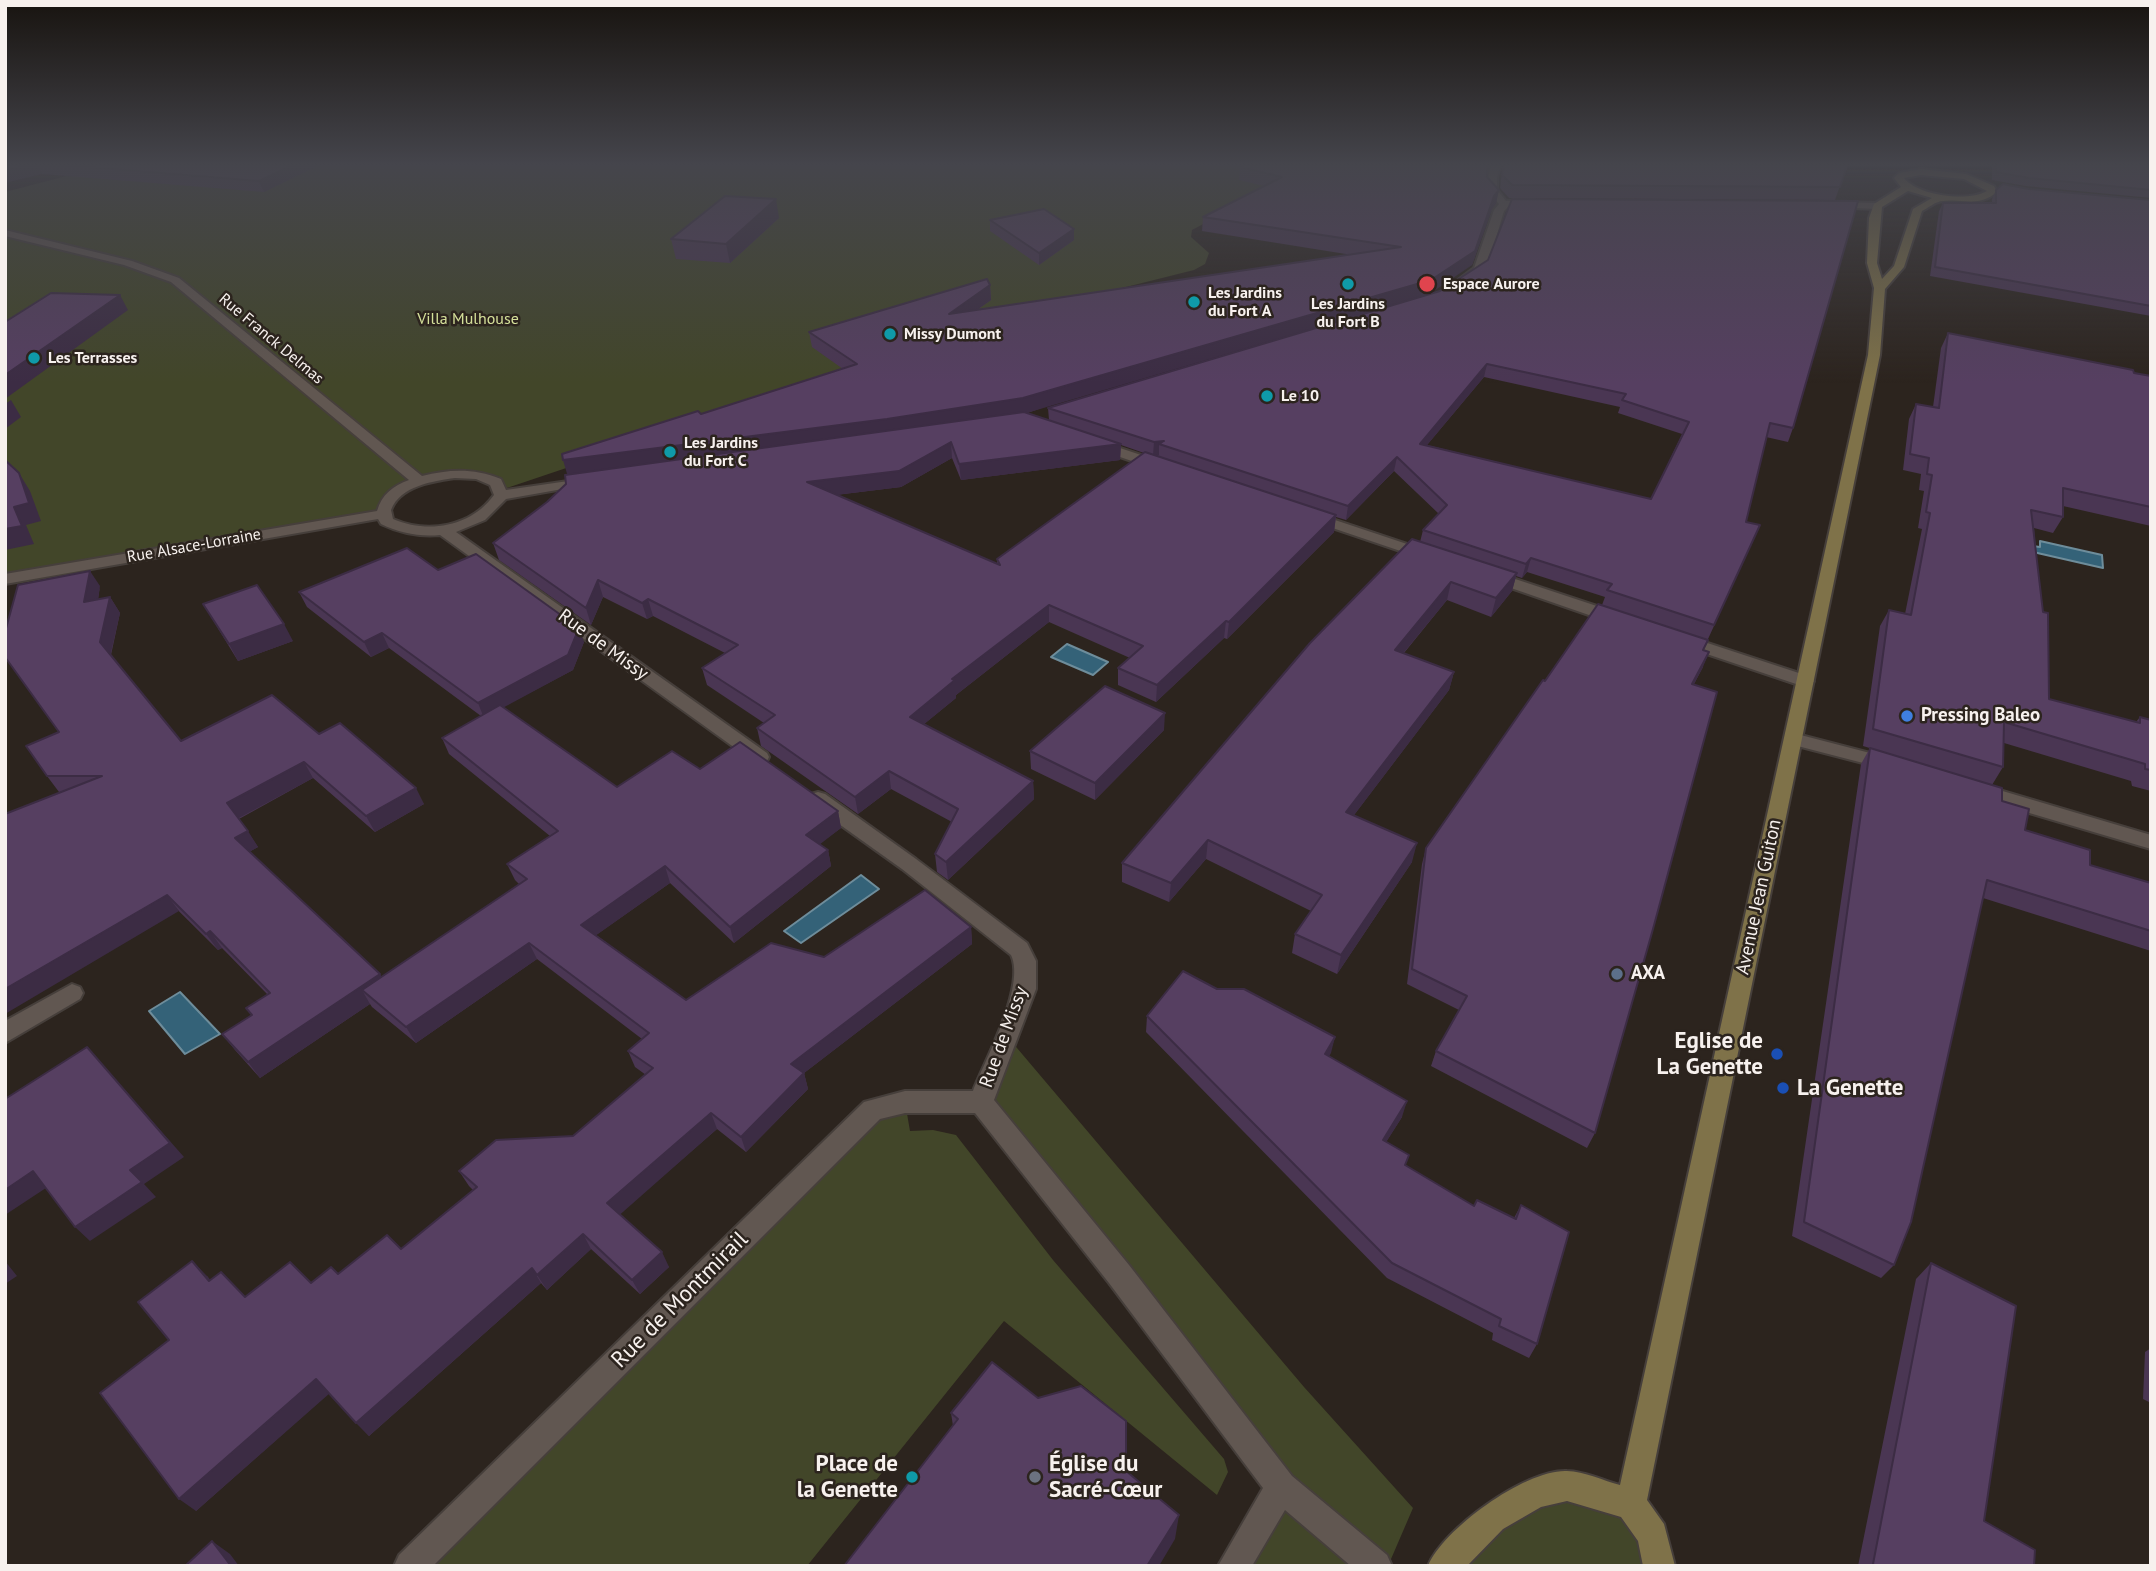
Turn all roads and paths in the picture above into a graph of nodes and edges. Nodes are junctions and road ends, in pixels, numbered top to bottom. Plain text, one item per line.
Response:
1 (19, 236) edge
2 (1490, 236) edge
3 (1873, 236) edge
4 (1909, 236) edge
5 (1880, 288) junction
6 (1450, 289) edge
7 (1078, 438) edge
8 (1169, 469) edge
9 (599, 479) edge
10 (419, 481) junction
11 (501, 495) junction
12 (1300, 512) edge
13 (383, 514) junction
14 (442, 529) junction
15 (1443, 560) edge
16 (1469, 569) edge
17 (5, 579) edge
18 (1636, 625) edge
19 (1662, 633) edge
20 (1805, 681) junction
21 (1793, 739) junction
22 (774, 767) edge
23 (1910, 770) edge
24 (1963, 786) edge
25 (807, 791) edge
26 (2151, 842) edge
27 (72, 993) dead end
28 (5, 1033) edge
29 (981, 1102) junction
30 (1281, 1486) junction
31 (1631, 1504) junction
32 (410, 1566) edge
33 (1234, 1566) edge
34 (1376, 1566) edge
35 (1444, 1566) edge
36 (1660, 1566) edge

1 - 10 street, Rue Franck Delmas
2 - 6 street
3 - 5 main road, Avenue Jean Guiton
4 - 5 main road
5 - 20 main road, Avenue Jean Guiton
7 - 8 street
9 - 11 street
10 - 11 street
10 - 13 street
11 - 14 street
12 - 15 street
13 - 14 street
13 - 17 street, Rue Alsace-Lorraine
14 - 22 street, Rue de Missy
16 - 18 street
19 - 20 street
20 - 21 main road, Avenue Jean Guiton
21 - 23 street
21 - 31 main road, Avenue Jean Guiton
24 - 26 street
25 - 29 street, Rue de Missy
27 - 28 street
29 - 30 street, Rue de Missy
29 - 32 street, Rue de Montmirail
30 - 33 street
30 - 34 street, Rue de Missy
31 - 35 main road
31 - 36 main road

